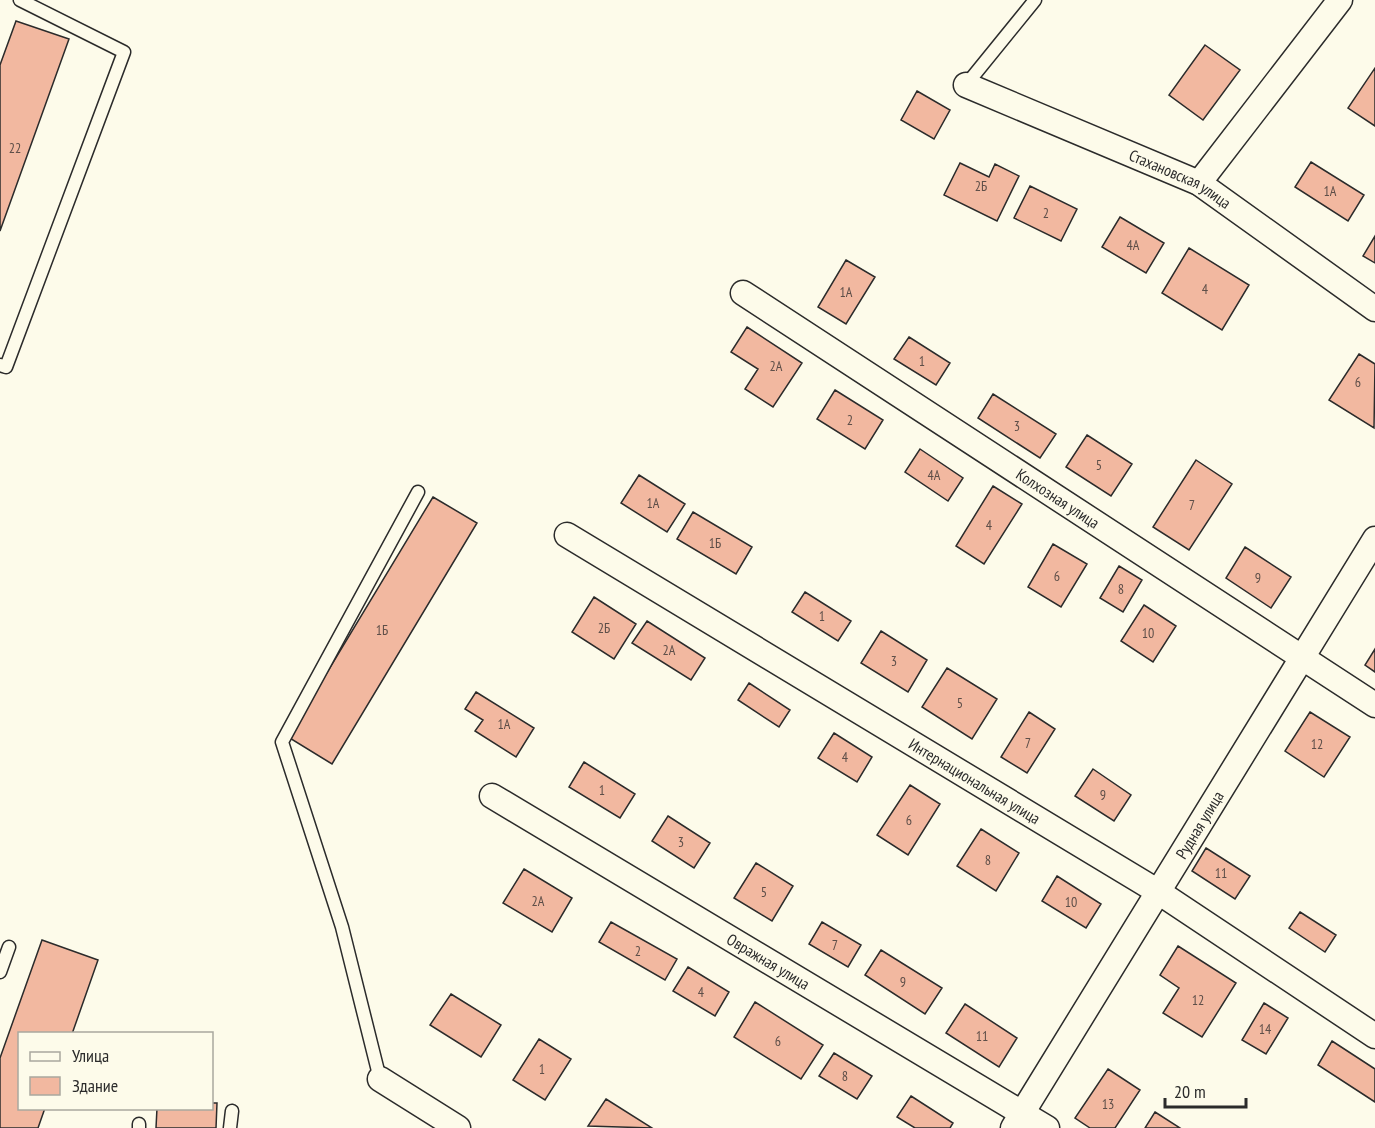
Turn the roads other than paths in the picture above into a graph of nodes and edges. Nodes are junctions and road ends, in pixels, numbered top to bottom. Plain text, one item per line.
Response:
1 (20, 0) edge
2 (1035, 0) edge
3 (1340, 0) edge
4 (966, 85) joint
5 (1199, 183) junction
6 (742, 293) dead end
7 (1375, 309) edge
8 (0, 365) edge
9 (418, 492) dead end
10 (567, 534) dead end
11 (1375, 539) edge
12 (1302, 658) junction
13 (1375, 705) edge
14 (492, 796) dead end
15 (1157, 891) junction
16 (9, 947) dead end
17 (0, 972) edge
18 (1375, 1036) edge
19 (380, 1079) joint
20 (232, 1111) dead end
21 (1017, 1120) edge
22 (230, 1128) edge
23 (458, 1128) edge
24 (1047, 1128) edge

1 - 8 lane
2 - 4 lane
3 - 5 street
4 - 5 street, Стахановская улица
5 - 7 street, Стахановская улица
6 - 12 street, Колхозная улица
9 - 19 lane
10 - 15 street, Интернациональная улица
11 - 12 street, Рудная улица
12 - 13 street, Колхозная улица
12 - 15 street, Рудная улица
14 - 21 street, Овражная улица
15 - 18 street, Интернациональная улица
15 - 21 street, Рудная улица
16 - 17 lane
19 - 23 street
20 - 22 lane
21 - 24 street, Овражная улица

